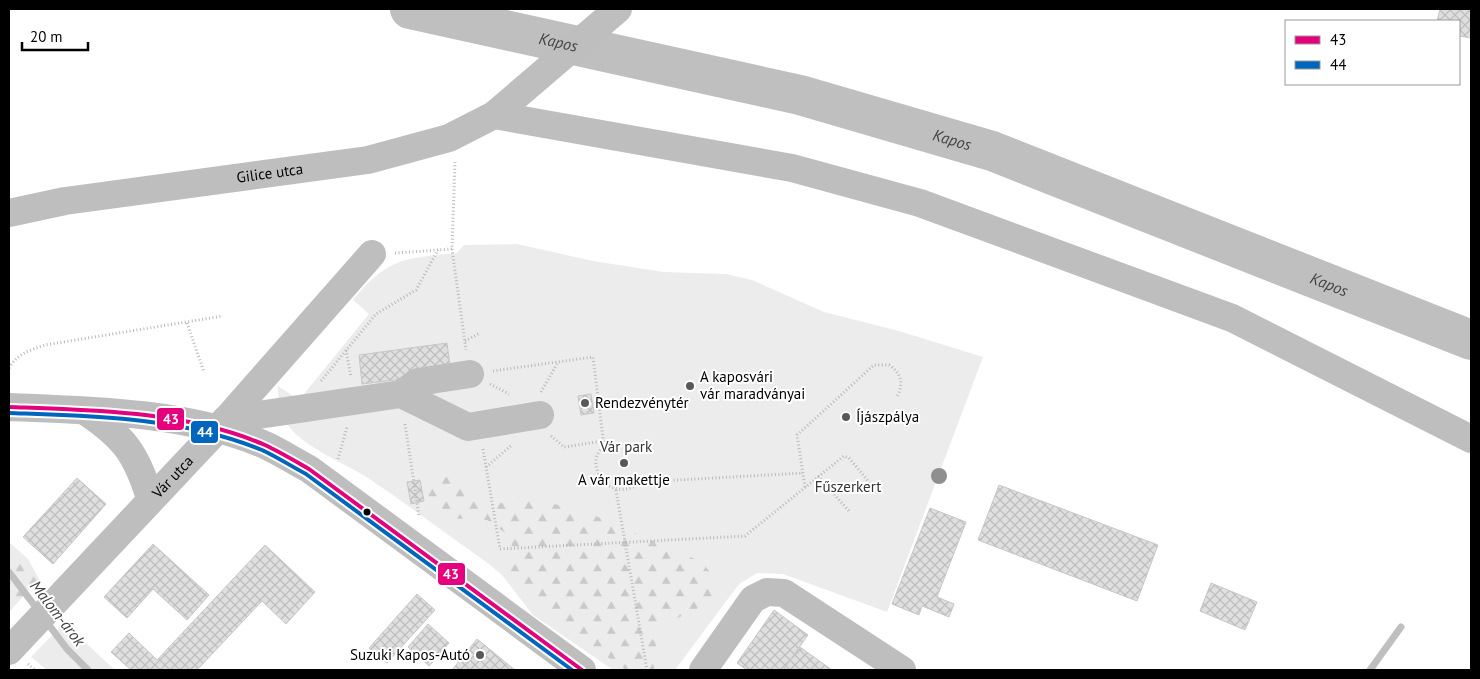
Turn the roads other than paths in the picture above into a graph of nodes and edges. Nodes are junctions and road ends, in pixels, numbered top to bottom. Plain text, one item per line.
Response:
1 (618, 9) edge
2 (494, 115) junction
3 (9, 213) edge
4 (372, 254) road end
5 (470, 374) road end
6 (401, 394) junction
7 (9, 407) edge
8 (83, 410) junction
9 (540, 414) road end
10 (221, 425) junction
11 (1471, 440) edge
12 (150, 498) junction
13 (9, 651) edge
14 (582, 670) edge
15 (703, 670) edge
16 (901, 670) edge

1 - 2 street, Gilice utca
2 - 3 street, Gilice utca
2 - 11 street
4 - 10 street, Vár utca
5 - 6 street
6 - 9 street
6 - 10 street
7 - 8 street
8 - 10 street
8 - 12 street
10 - 12 street, Vár utca
10 - 14 street
12 - 13 street, Vár utca
15 - 16 street

